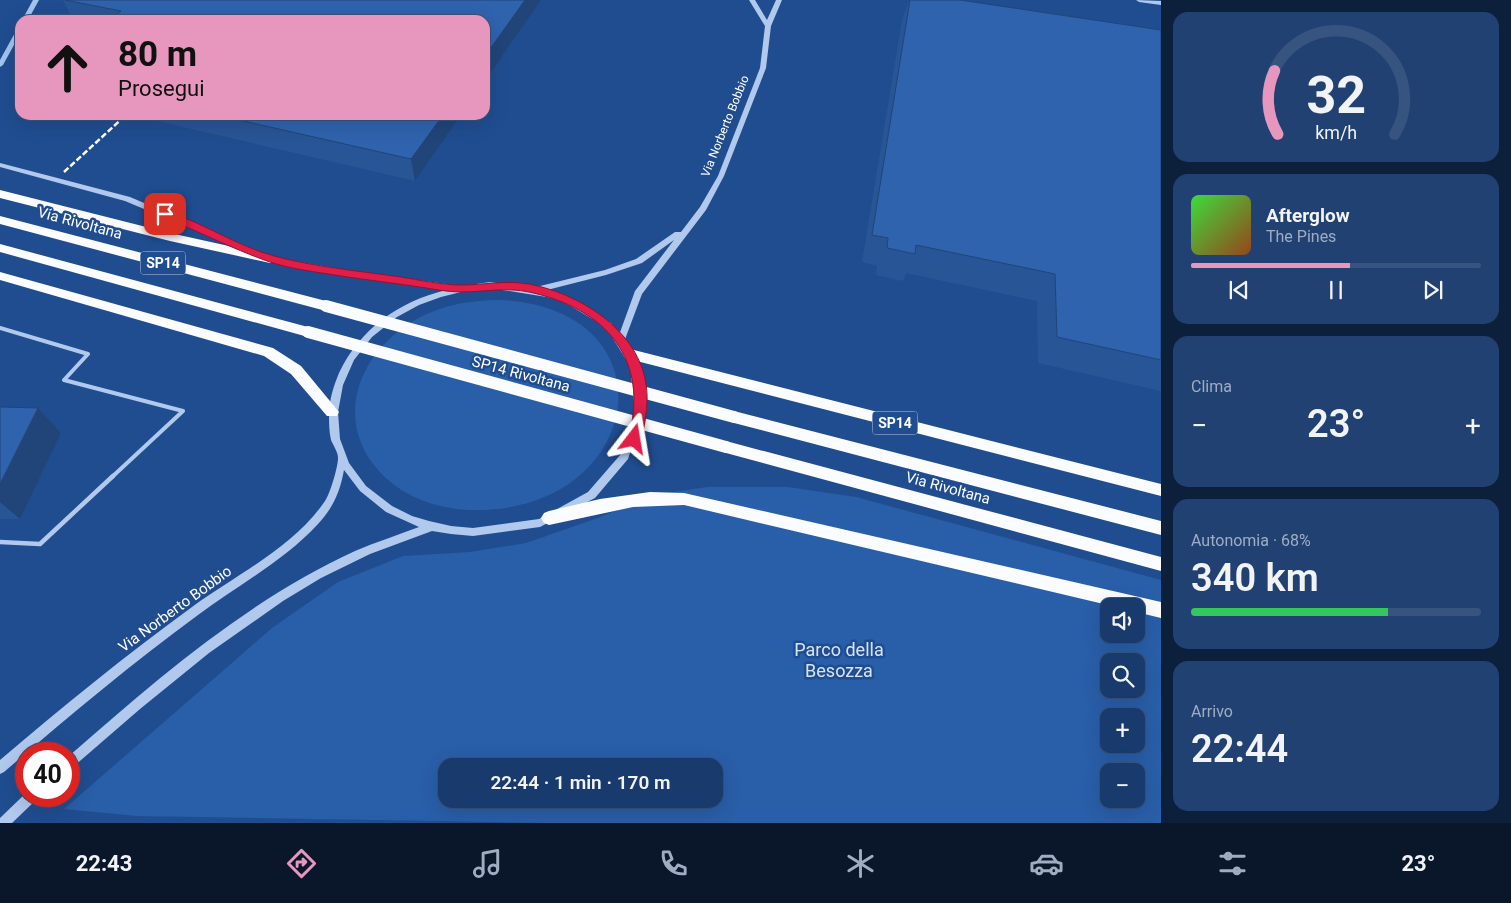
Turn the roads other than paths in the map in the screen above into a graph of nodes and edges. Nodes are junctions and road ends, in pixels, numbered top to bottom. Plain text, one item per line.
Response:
1 (752, 0) edge
2 (779, 0) edge
3 (1139, 0) edge
4 (1161, 2) edge
5 (768, 26) junction
6 (0, 165) edge
7 (0, 194) edge
8 (0, 220) edge
9 (687, 228) junction
10 (0, 248) edge
11 (270, 259) junction
12 (0, 276) edge
13 (461, 289) junction
14 (538, 290) junction
15 (326, 306) joint
16 (0, 328) edge
17 (621, 340) junction
18 (630, 354) junction
19 (332, 412) junction
20 (734, 417) joint
21 (726, 447) joint
22 (342, 458) junction
23 (1161, 490) edge
24 (549, 518) junction
25 (431, 526) junction
26 (1161, 528) edge
27 (0, 542) edge
28 (1161, 564) edge
29 (1161, 610) edge
30 (80, 753) edge
31 (0, 768) edge
32 (20, 807) edge
33 (3, 823) edge

1 - 5 street
2 - 5 street, Via Norberto Bobbio
3 - 4 street
5 - 9 street, Via Norberto Bobbio
6 - 11 street
7 - 11 highway, SP14
8 - 15 highway, Via Rivoltana / SP14
9 - 14 street, Via Norberto Bobbio
9 - 17 street, Via Norberto Bobbio
10 - 21 highway, SP14 Rivoltana / SP14, bridge
11 - 13 street, SP14
12 - 19 highway
13 - 14 street, Via Norberto Bobbio
13 - 19 street, Via Norberto Bobbio
14 - 17 street, Via Norberto Bobbio
15 - 20 highway, SP14 Rivoltana / SP14, bridge
16 - 27 lane
17 - 18 street, Via Norberto Bobbio
18 - 23 highway, SP14
18 - 24 street, Via Norberto Bobbio
19 - 22 street, Via Norberto Bobbio
20 - 26 highway, Via Rivoltana / SP14
21 - 28 highway, Via Rivoltana / SP14
22 - 25 street, Via Norberto Bobbio
22 - 31 street, Via Norberto Bobbio
24 - 25 street, Via Norberto Bobbio
24 - 29 highway
25 - 30 street
32 - 33 street

